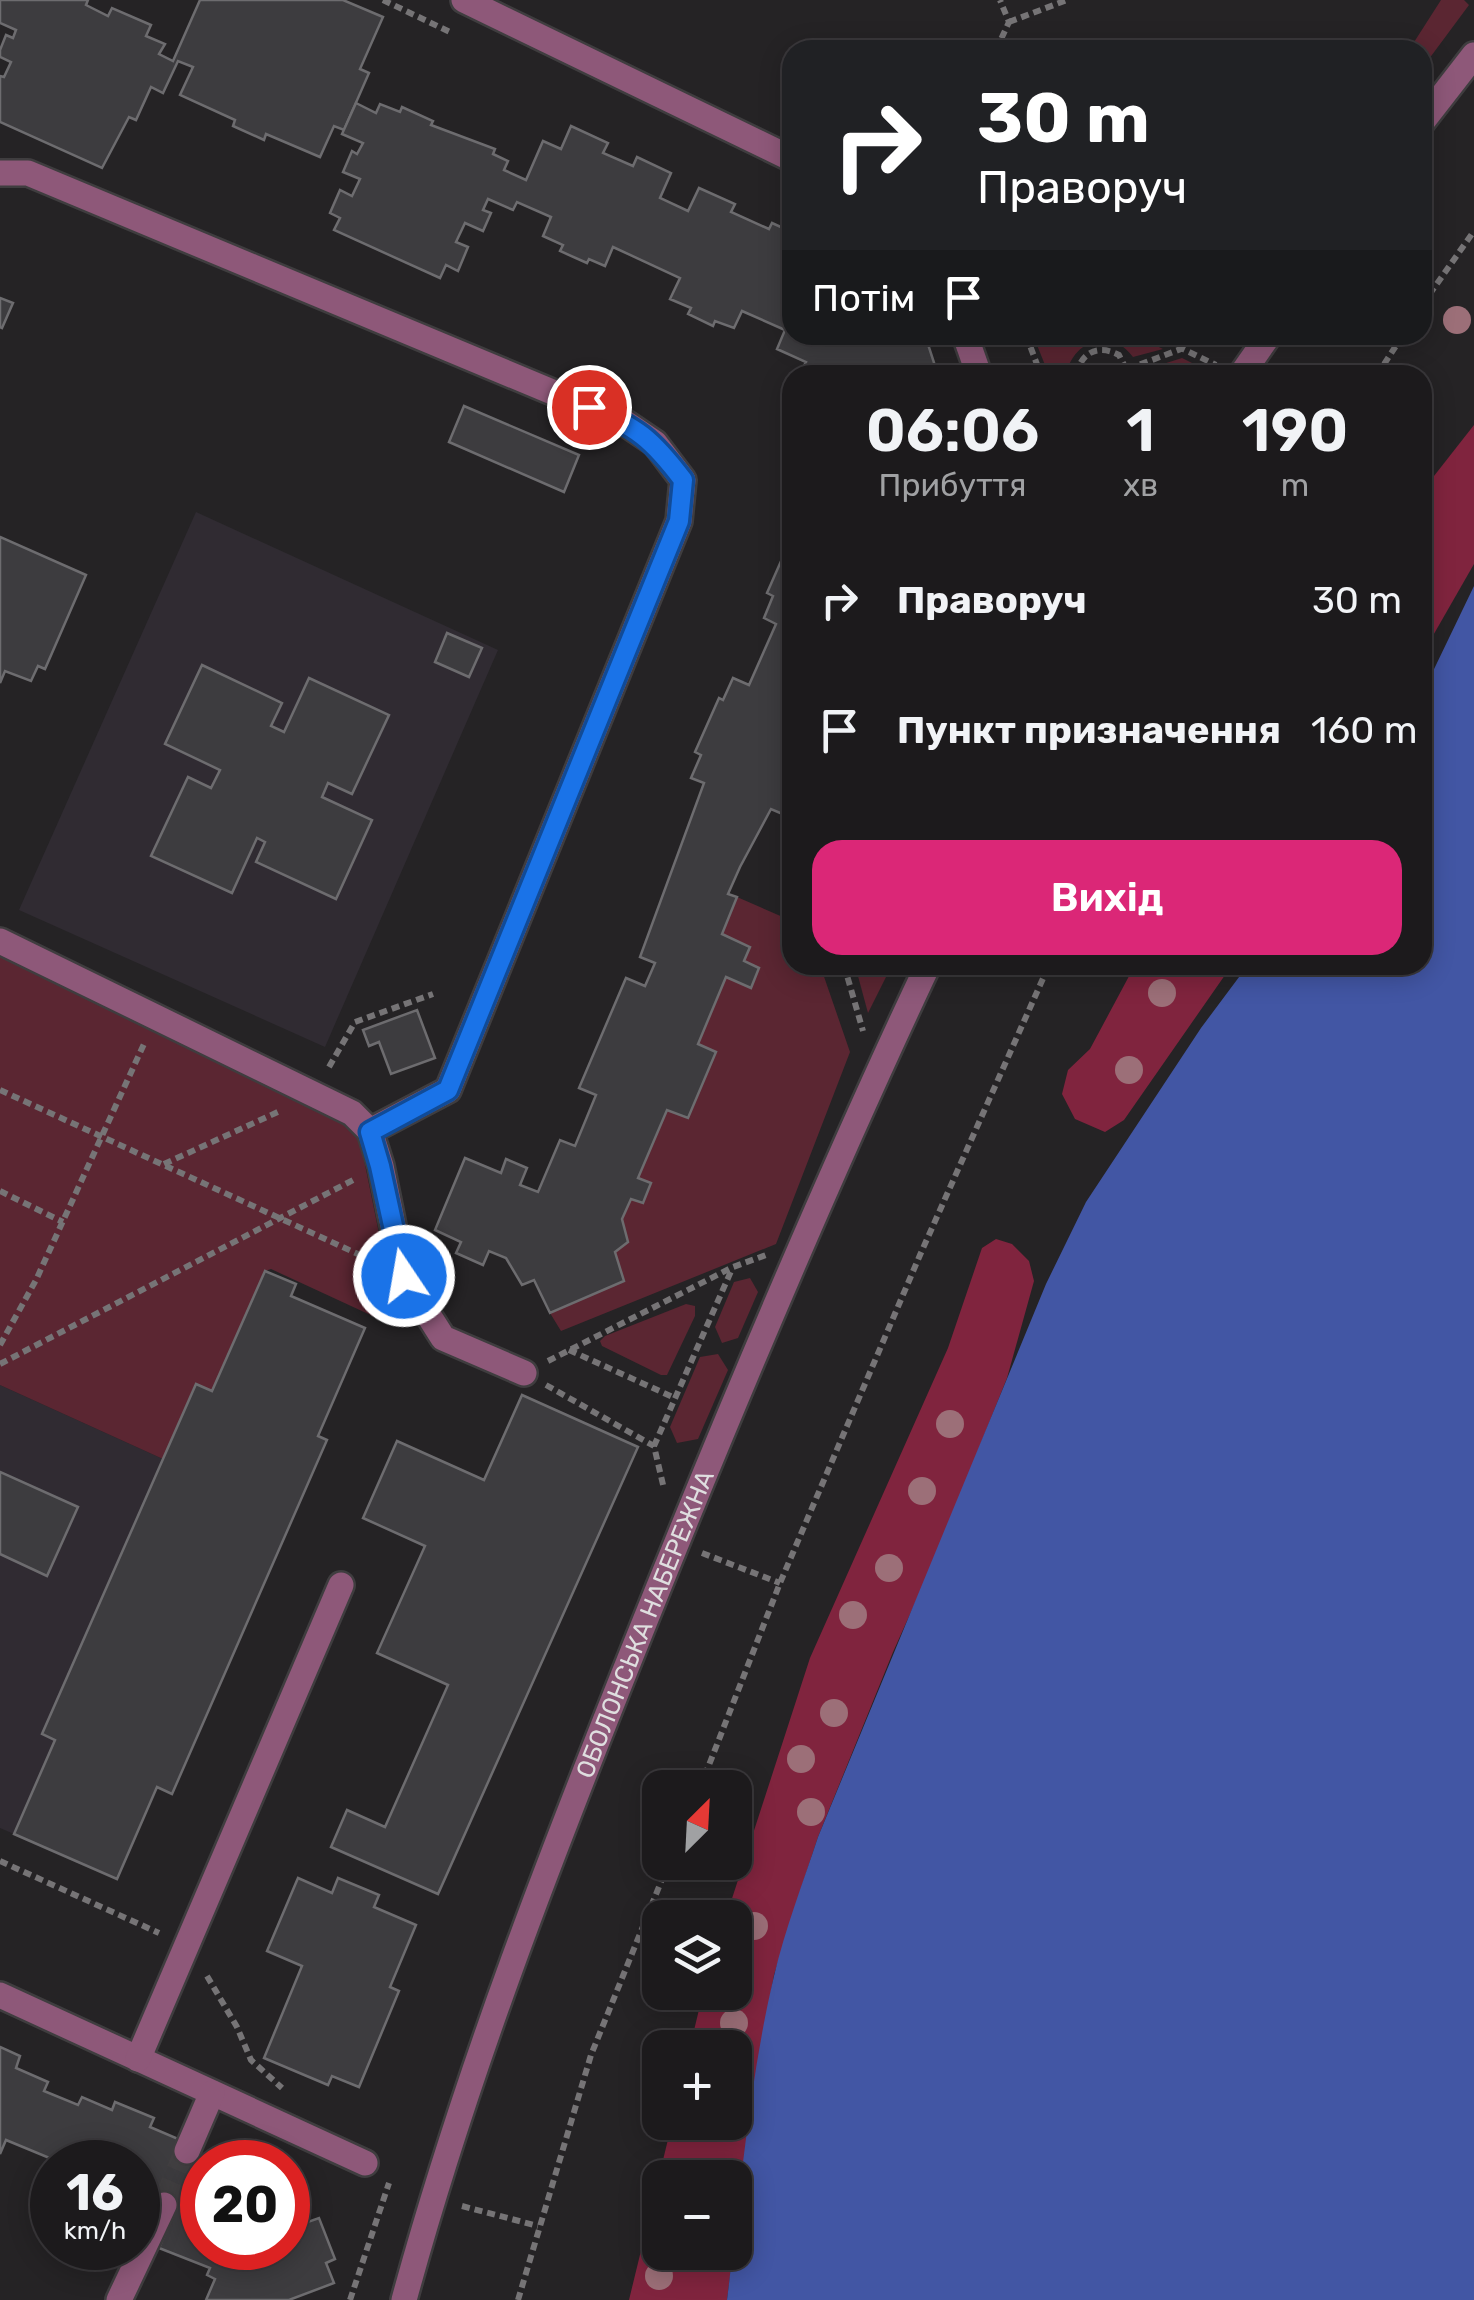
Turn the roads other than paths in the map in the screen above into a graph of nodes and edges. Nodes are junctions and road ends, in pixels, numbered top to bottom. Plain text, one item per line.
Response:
1 (464, 0) edge
2 (1474, 55) edge
3 (1432, 109) edge
4 (782, 154) edge
5 (0, 173) edge
6 (1258, 345) edge
7 (1236, 365) edge
8 (0, 941) edge
9 (923, 975) edge
10 (370, 1132) junction
11 (524, 1373) road end
12 (341, 1585) dead end
13 (0, 1996) edge
14 (138, 2059) junction
15 (212, 2092) junction
16 (192, 2140) tunnel mouth
17 (365, 2162) road end
18 (164, 2205) tunnel mouth
19 (119, 2300) edge
20 (404, 2300) edge

1 - 4 street
2 - 3 street
5 - 10 street
6 - 7 street
8 - 10 street
9 - 20 street, ОБОЛОНСЬКА НАБЕРЕЖНА
10 - 11 street
12 - 14 street
13 - 14 street
14 - 15 street
15 - 16 street
15 - 17 street
18 - 19 street

